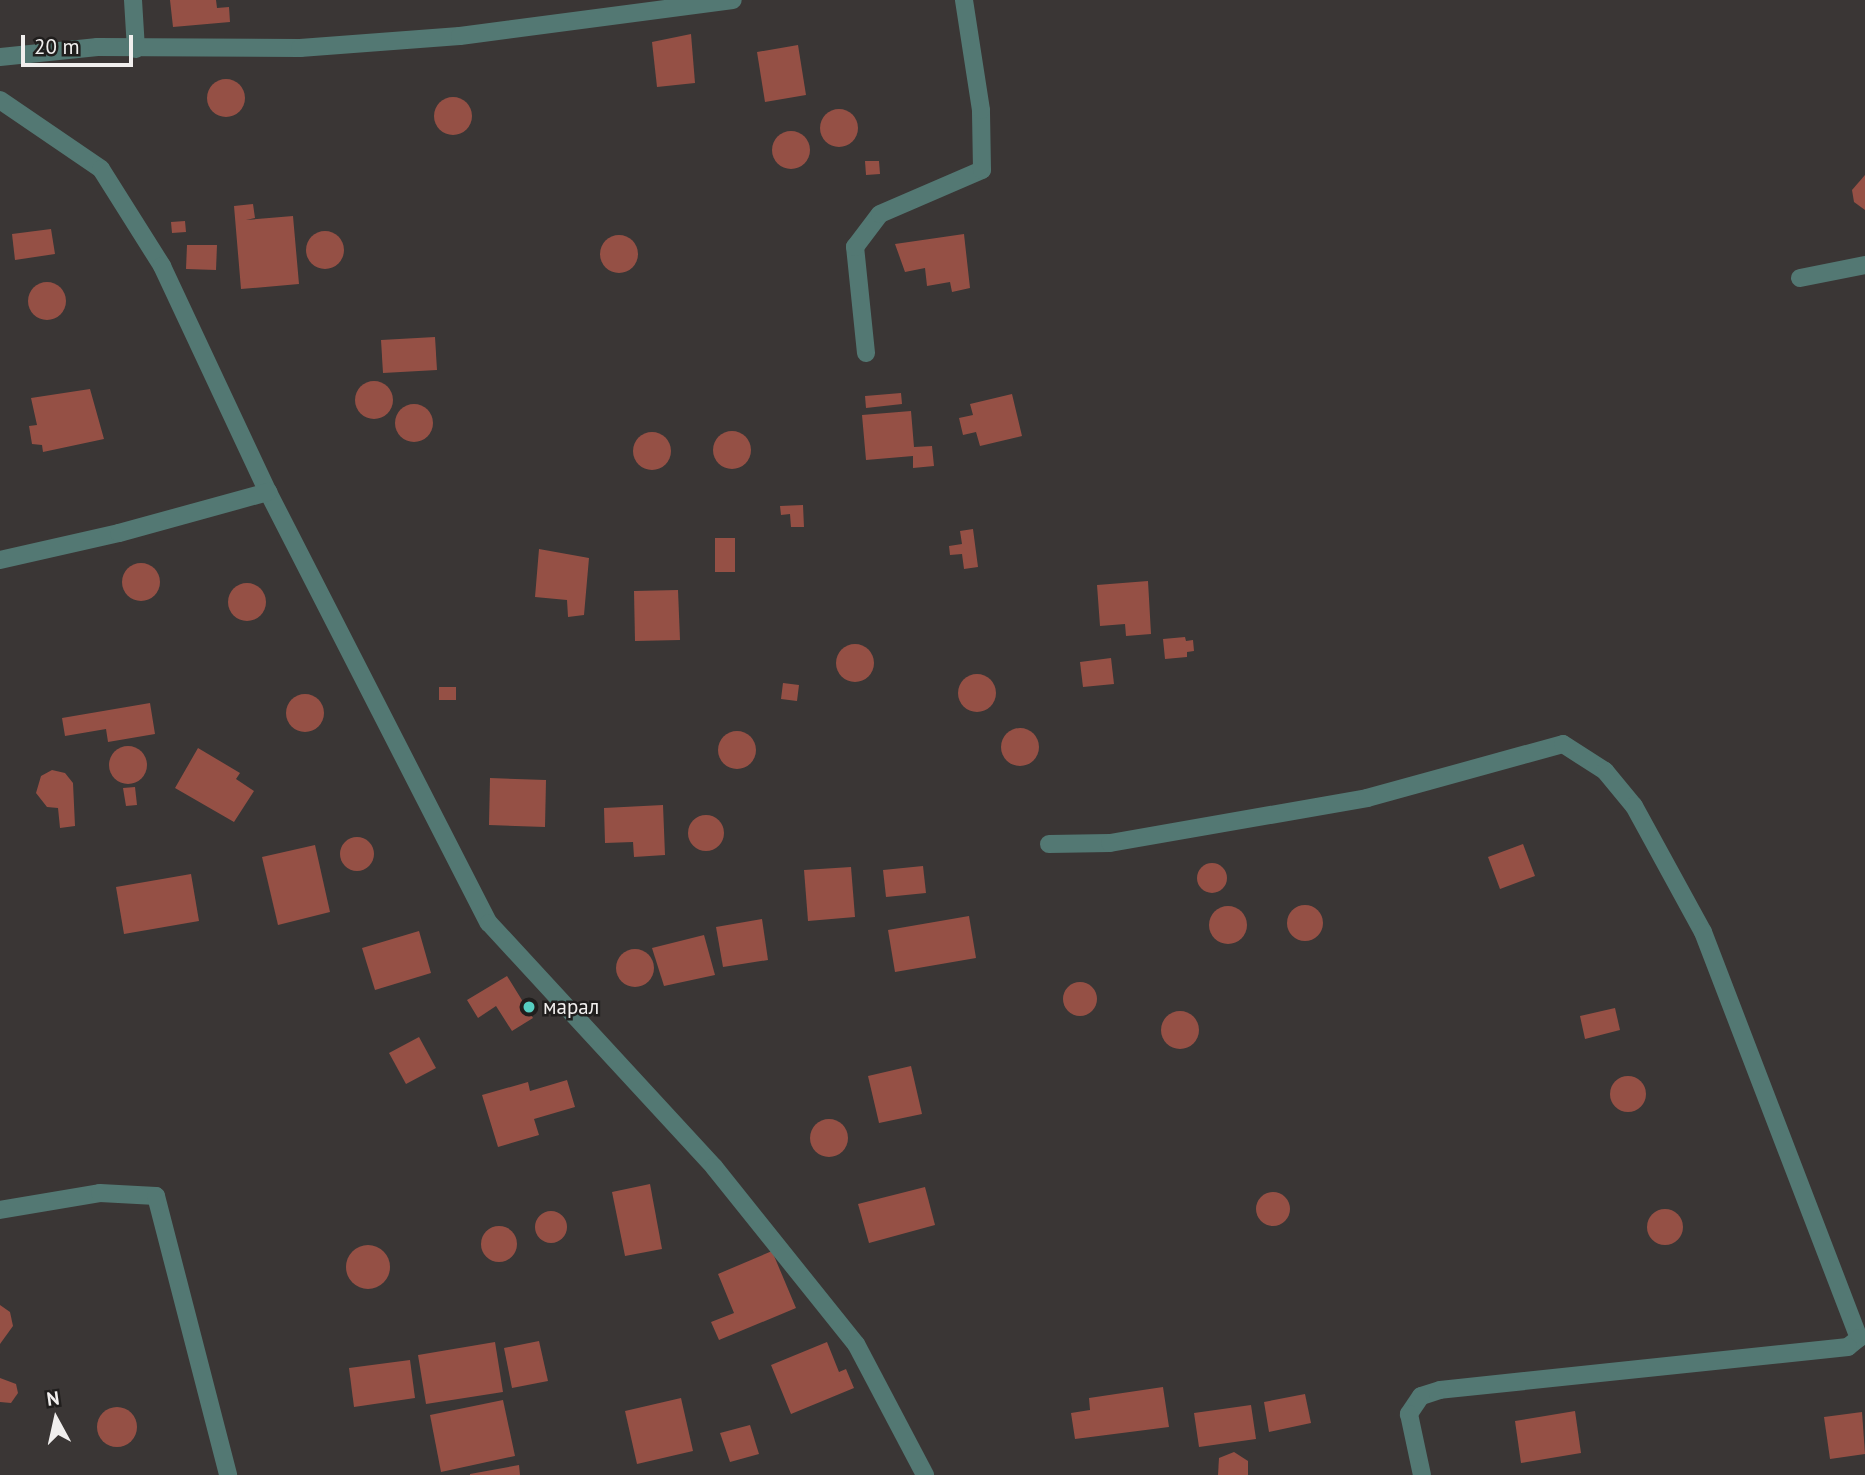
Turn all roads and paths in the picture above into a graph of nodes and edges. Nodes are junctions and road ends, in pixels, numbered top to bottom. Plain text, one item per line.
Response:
1 (133, 0) edge
2 (733, 0) edge
3 (964, 0) edge
4 (136, 49) junction
5 (0, 57) edge
6 (0, 100) edge
7 (1865, 265) edge
8 (1800, 278) dead end
9 (866, 353) dead end
10 (268, 492) junction
11 (0, 560) edge
12 (1049, 844) dead end
13 (0, 1210) edge
14 (228, 1475) edge
15 (925, 1475) edge
16 (1422, 1475) edge

1 - 4 street
2 - 4 street
3 - 9 street
4 - 5 street
6 - 10 street
7 - 8 street
10 - 11 street
10 - 15 street
12 - 16 street
13 - 14 street

